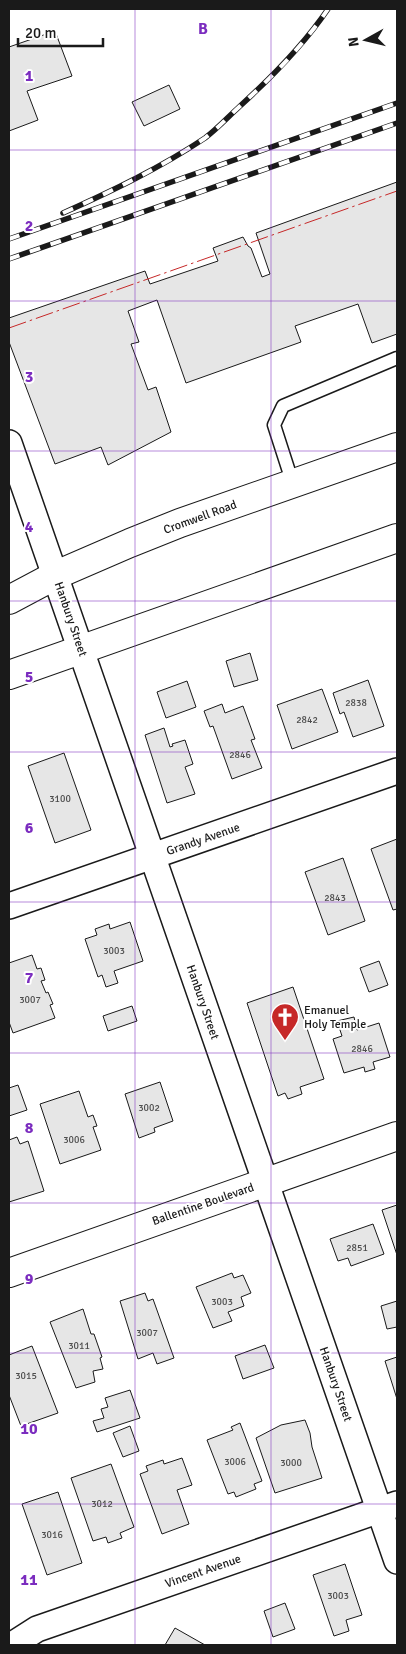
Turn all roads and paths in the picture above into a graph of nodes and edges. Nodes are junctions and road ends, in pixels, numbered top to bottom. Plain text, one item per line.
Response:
1 (397, 358) edge
2 (9, 442) edge
3 (397, 447) edge
4 (293, 484) junction
5 (397, 538) edge
6 (56, 575) junction
7 (9, 600) edge
8 (81, 649) junction
9 (9, 675) edge
10 (397, 771) edge
11 (153, 856) junction
12 (9, 906) edge
13 (397, 1136) edge
14 (265, 1182) junction
15 (9, 1273) edge
16 (388, 1507) edge
17 (397, 1561) edge
18 (12, 1645) edge

1 - 4 lane
2 - 6 street, Hanbury Street
3 - 4 street, Cromwell Road
4 - 6 street, Cromwell Road
5 - 8 street
6 - 7 street, Cromwell Road
6 - 8 street, Hanbury Street
8 - 9 street
8 - 11 street, Hanbury Street
10 - 11 street, Grandy Avenue
11 - 12 street, Grandy Avenue
11 - 14 street, Hanbury Street
13 - 14 street, Ballentine Boulevard
14 - 15 street, Ballentine Boulevard
14 - 16 street, Hanbury Street
16 - 17 street, Hanbury Street
16 - 18 street, Vincent Avenue

